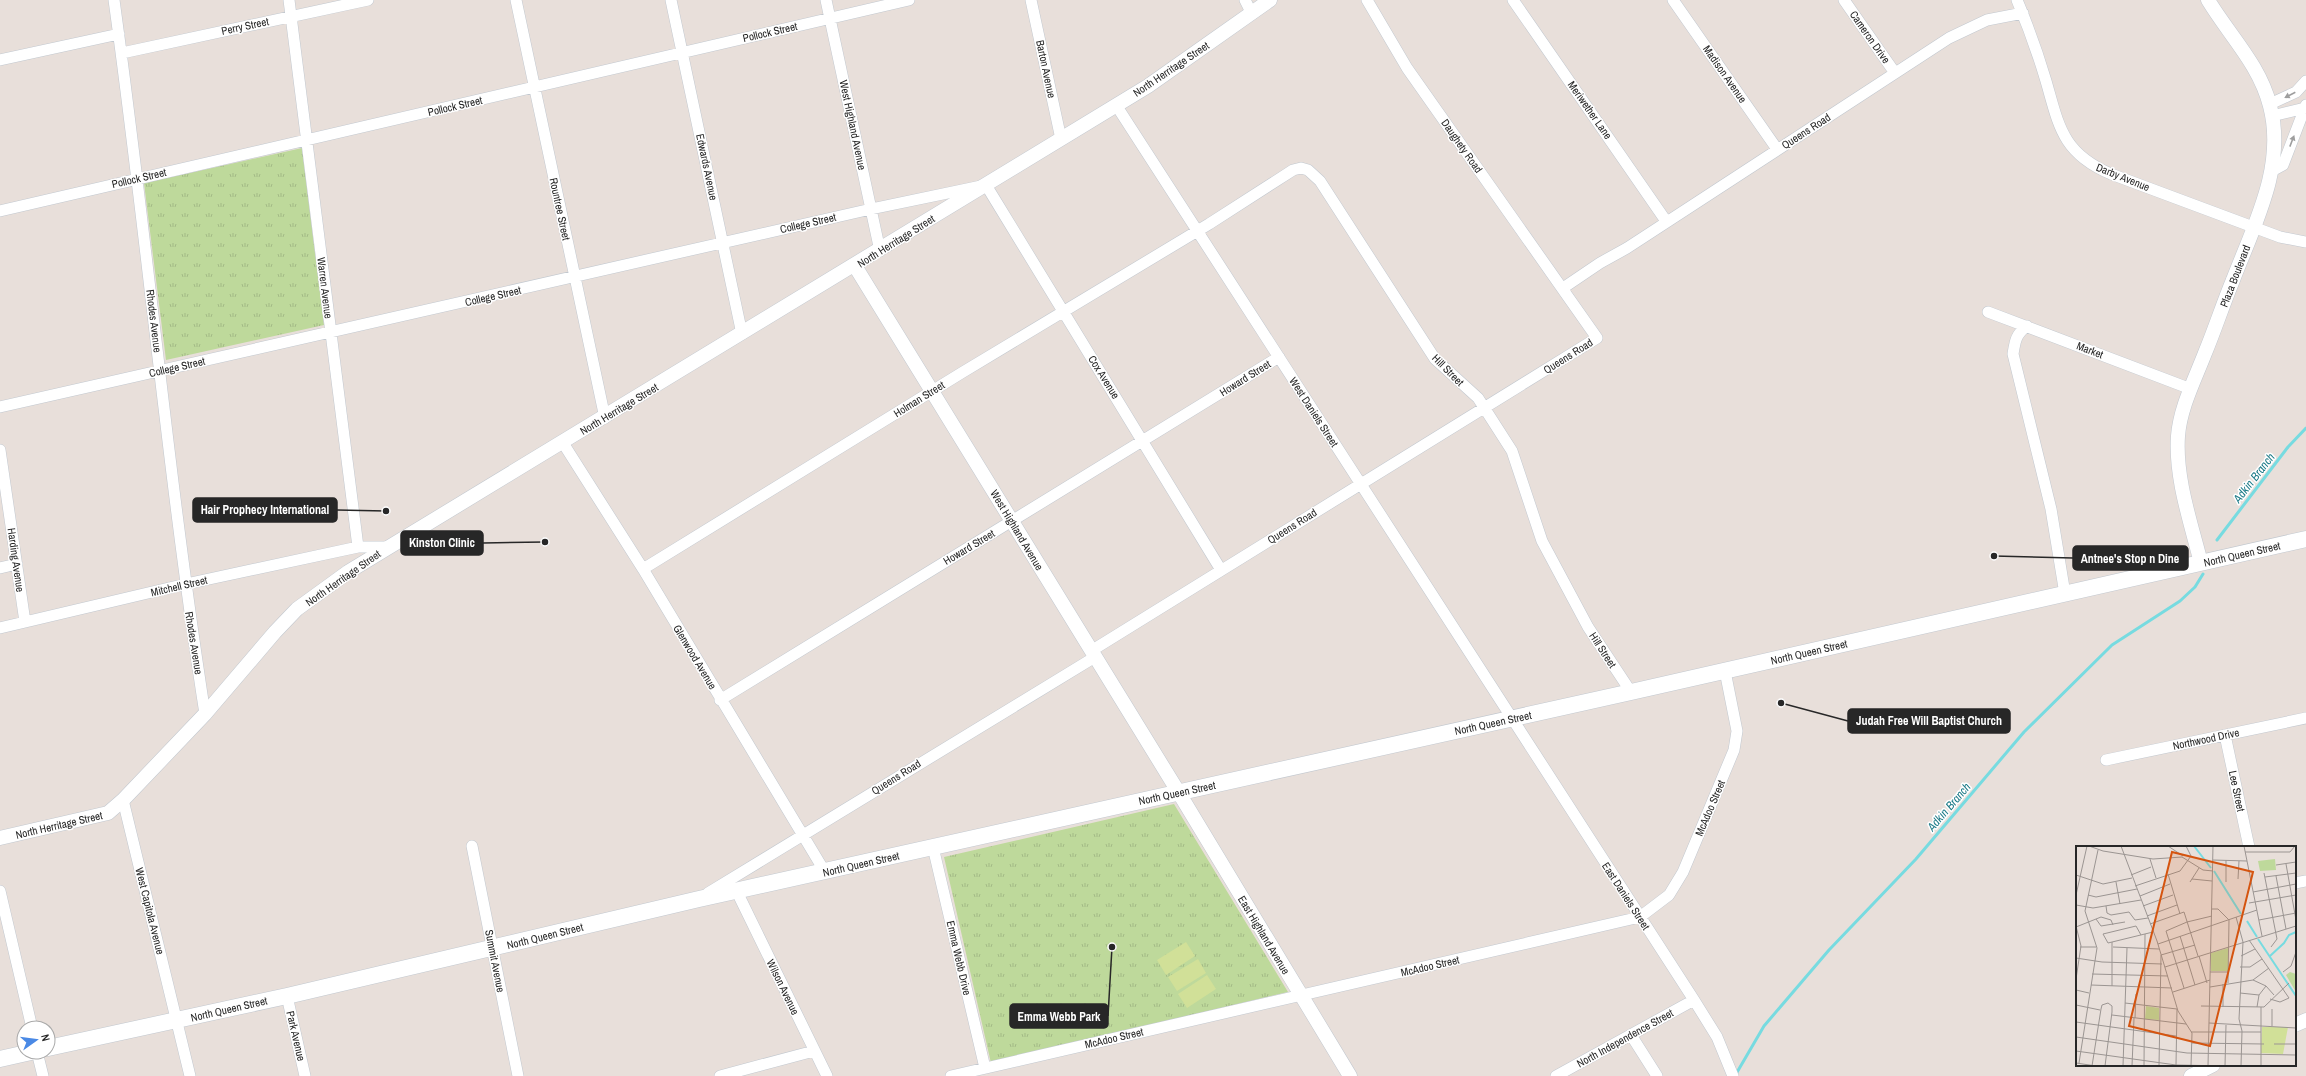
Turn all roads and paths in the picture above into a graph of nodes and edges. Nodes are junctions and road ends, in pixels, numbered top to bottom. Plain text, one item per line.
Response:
1 (114, 0) edge
2 (289, 0) edge
3 (368, 0) edge
4 (516, 0) edge
5 (671, 0) edge
6 (826, 0) edge
7 (909, 0) edge
8 (1030, 0) edge
9 (1245, 0) edge
10 (1270, 0) edge
11 (1367, 0) edge
12 (1513, 0) edge
13 (1672, 0) edge
14 (1844, 0) edge
15 (2017, 0) edge
16 (2208, 0) edge
17 (1252, 14) junction
18 (2023, 14) junction
19 (291, 16) junction
20 (830, 18) junction
21 (119, 34) junction
22 (682, 52) junction
23 (122, 53) junction
24 (0, 60) edge
25 (1895, 73) junction
26 (2306, 81) edge
27 (535, 87) junction
28 (1116, 105) junction
29 (2305, 106) edge
30 (2271, 110) junction
31 (1061, 139) junction
32 (307, 140) junction
33 (1777, 150) junction
34 (2272, 171) junction
35 (136, 178) junction
36 (986, 185) junction
37 (870, 209) junction
38 (0, 211) edge
39 (1666, 221) junction
40 (2254, 227) junction
41 (1197, 231) junction
42 (724, 242) junction
43 (2306, 242) edge
44 (880, 251) junction
45 (855, 266) junction
46 (574, 276) junction
47 (1563, 288) junction
48 (1064, 312) junction
49 (1988, 312) dead end
50 (2027, 326) junction
51 (331, 332) junction
52 (742, 334) junction
53 (1279, 357) junction
54 (160, 371) junction
55 (2191, 389) junction
56 (933, 391) junction
57 (0, 407) edge
58 (1485, 409) junction
59 (605, 418) junction
60 (1144, 440) junction
61 (563, 443) junction
62 (0, 450) edge
63 (1362, 484) junction
64 (1012, 521) junction
65 (2306, 539) edge
66 (358, 547) junction
67 (388, 547) junction
68 (2201, 563) junction
69 (17, 564) junction
70 (0, 568) edge
71 (643, 569) junction
72 (1221, 570) junction
73 (186, 584) junction
74 (2065, 594) junction
75 (25, 622) junction
76 (0, 628) edge
77 (1093, 654) junction
78 (1725, 671) junction
79 (1631, 692) junction
80 (720, 700) junction
81 (205, 714) junction
82 (2306, 718) edge
83 (1512, 719) junction
84 (2224, 735) junction
85 (2106, 760) dead end
86 (1179, 793) junction
87 (123, 800) junction
88 (803, 835) junction
89 (0, 838) edge
90 (472, 846) dead end
91 (2249, 846) edge
92 (934, 847) junction
93 (825, 872) junction
94 (2306, 881) edge
95 (2296, 883) edge
96 (0, 891) edge
97 (740, 898) dead end
98 (699, 899) junction
99 (1640, 917) junction
100 (493, 949) junction
101 (287, 996) junction
102 (1300, 996) junction
103 (1694, 1000) junction
104 (30, 1020) edge
105 (2306, 1020) edge
106 (177, 1021) junction
107 (2296, 1025) edge
108 (1631, 1034) junction
109 (56, 1046) edge
110 (814, 1051) junction
111 (16, 1055) edge
112 (0, 1059) edge
113 (39, 1060) edge
114 (2211, 1066) edge
115 (985, 1068) junction
116 (43, 1076) edge
117 (190, 1076) edge
118 (305, 1076) edge
119 (518, 1076) edge
120 (720, 1076) edge
121 (827, 1076) edge
122 (951, 1076) edge
123 (1350, 1076) edge
124 (1556, 1076) edge
125 (1657, 1076) edge
126 (1732, 1076) edge
127 (2191, 1076) edge

1 - 21 street, Rhodes Avenue
2 - 19 street, Warren Avenue
3 - 19 street, Perry Street
4 - 27 street, Rountree Street
5 - 22 street, Edwards Avenue
6 - 20 street, West Highland Avenue
7 - 20 street, Pollock Street
8 - 31 street, Barton Avenue
9 - 17 street
10 - 17 street, North Herritage Street
11 - 47 street, Daughety Road
12 - 39 street, Meriwether Lane
13 - 33 street, Madison Avenue
14 - 25 street, Cameron Drive
15 - 18 street, Darby Avenue
16 - 30 street, Plaza Boulevard
17 - 28 street, North Herritage Street
18 - 25 street, Queens Road
18 - 40 street, Darby Avenue
19 - 23 street, Perry Street
19 - 32 street, Warren Avenue
20 - 22 street, Pollock Street
20 - 37 street, West Highland Avenue
21 - 23 street, Rhodes Avenue
21 - 24 street
22 - 27 street, Pollock Street
22 - 42 street, Edwards Avenue
23 - 35 street, Rhodes Avenue
25 - 33 street, Queens Road
26 -> 30 street
27 - 32 street, Pollock Street
27 - 46 street, Rountree Street
28 - 31 street, North Herritage Street
28 - 41 street, West Daniels Street
29 - 30 street
34 -> 29 street
30 - 34 street, Plaza Boulevard
31 - 36 street, North Herritage Street
32 - 35 street, Pollock Street
32 - 51 street, Warren Avenue
33 - 39 street, Queens Road
34 - 40 street, Plaza Boulevard
35 - 38 street, Pollock Street
35 - 54 street, Rhodes Avenue
36 - 37 street, College Street
36 - 44 street, North Herritage Street
36 - 48 street, Cox Avenue
37 - 42 street, College Street
37 - 44 street, West Highland Avenue
39 - 47 street, Queens Road
40 - 43 street, Darby Avenue
40 - 55 street, Plaza Boulevard
41 - 48 street, Holman Street
41 - 53 street, West Daniels Street
41 - 58 street, Hill Street
42 - 46 street, College Street
42 - 52 street, Edwards Avenue
44 - 45 street, North Herritage Street
45 - 52 street, North Herritage Street
45 - 56 street, West Highland Avenue
46 - 51 street, College Street
46 - 59 street, Rountree Street
47 - 58 street, Queens Road
48 - 56 street, Holman Street
48 - 60 street, Cox Avenue
49 - 50 street, Market
50 - 55 street, Market
50 - 74 street
51 - 54 street, College Street
51 - 66 street, Warren Avenue
52 - 59 street, North Herritage Street
53 - 60 street, Howard Street
53 - 63 street, West Daniels Street
54 - 57 street, College Street
54 - 73 street, Rhodes Avenue
55 - 68 street, Plaza Boulevard
56 - 64 street, West Highland Avenue
56 - 71 street, Holman Street
58 - 63 street, Queens Road
58 - 79 street, Hill Street
59 - 61 street, North Herritage Street
60 - 64 street, Howard Street
60 - 72 street, Cox Avenue
61 - 67 street, North Herritage Street
61 - 71 street, Glenwood Avenue
62 - 69 street, Harding Avenue
63 - 72 street, Queens Road
63 - 83 street, West Daniels Street
64 - 77 street, West Highland Avenue
64 - 80 street, Howard Street
65 - 68 main road, North Queen Street
66 - 67 street
66 - 73 street, Mitchell Street
67 - 81 street, North Herritage Street
68 - 74 main road, North Queen Street
69 - 70 street
69 - 75 street, Harding Avenue
71 - 80 street, Glenwood Avenue
72 - 77 street, Queens Road
73 - 75 street, Mitchell Street
73 - 81 street, Rhodes Avenue
74 - 78 main road, North Queen Street
75 - 76 street, Mitchell Street
77 - 86 street, West Highland Avenue
77 - 88 street, Queens Road
78 - 79 main road, North Queen Street
78 - 99 street, McAdoo Street
79 - 83 main road, North Queen Street
80 - 88 street, Glenwood Avenue
81 - 87 street, North Herritage Street
82 - 84 street, Northwood Drive
83 - 86 main road, North Queen Street
83 - 99 street, East Daniels Street
84 - 85 street, Northwood Drive
84 - 91 street, Lee Street
86 - 92 main road, North Queen Street
86 - 102 street, East Highland Avenue
87 - 89 street, North Herritage Street
87 - 106 street, West Capitola Avenue
88 - 93 street, Glenwood Avenue
88 - 98 street, Queens Road
90 - 100 street, Summit Avenue
92 - 93 main road, North Queen Street
92 - 115 street, Emma Webb Drive
93 - 98 main road, North Queen Street
94 - 95 street
96 - 104 street
97 - 110 street, Wilson Avenue
98 - 100 main road, North Queen Street
99 - 102 street, McAdoo Street
99 - 103 street, East Daniels Street
100 - 101 main road, North Queen Street
100 - 119 street, Summit Avenue
101 - 106 main road, North Queen Street
101 - 118 street, Park Avenue
102 - 115 street, McAdoo Street
102 - 123 street, East Highland Avenue
103 - 108 street, North Independence Street
103 - 126 street, East Daniels Street
105 - 107 street
106 - 109 main road, North Queen Street
106 - 117 street, West Capitola Avenue
108 - 124 street, North Independence Street
108 - 125 street
110 - 120 street
110 - 121 street, Wilson Avenue
111 - 112 main road
113 - 116 street
114 - 127 street
115 - 122 street, McAdoo Street

